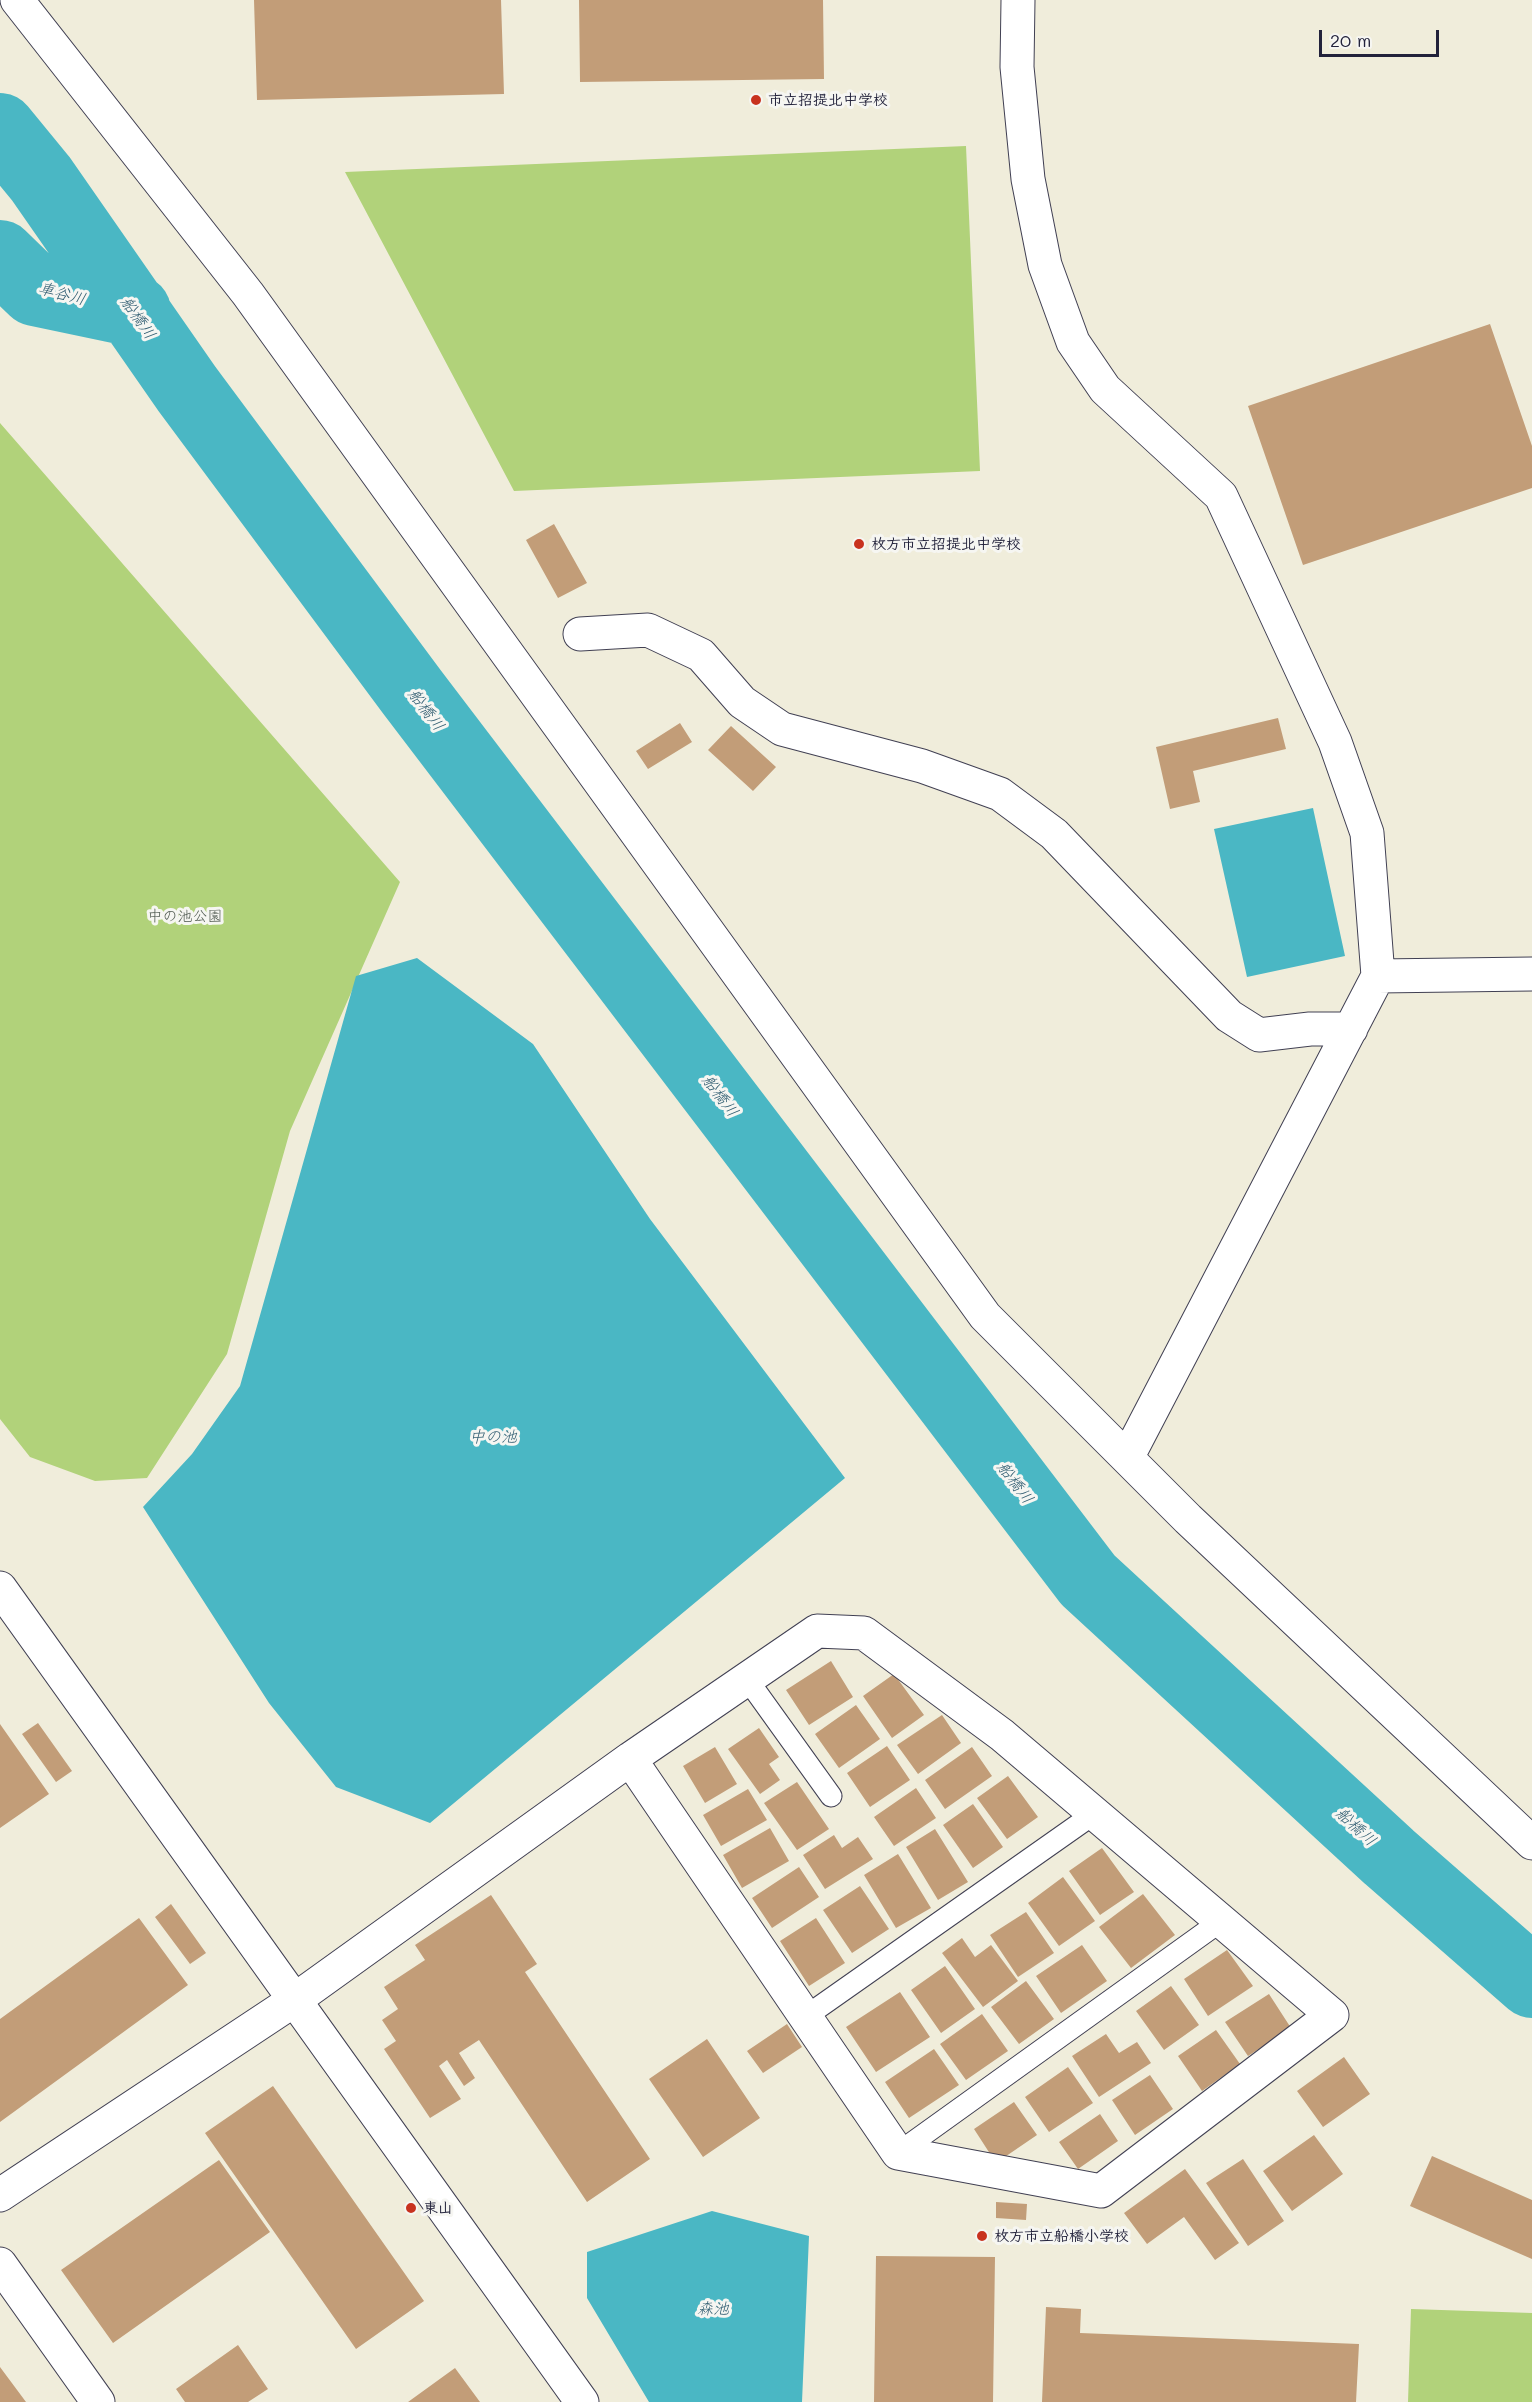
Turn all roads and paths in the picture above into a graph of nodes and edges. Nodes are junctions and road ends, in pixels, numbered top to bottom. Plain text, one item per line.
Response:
1 (17, 0) edge
2 (1018, 0) edge
3 (580, 634) dead end
4 (1532, 974) edge
5 (1378, 976) junction
6 (1351, 1029) junction
7 (1126, 1458) junction
8 (0, 1588) edge
9 (747, 1679) junction
10 (630, 1759) junction
11 (831, 1796) dead end
12 (1095, 1814) junction
13 (1532, 1843) edge
14 (1221, 1921) junction
15 (296, 2000) junction
16 (805, 2017) junction
17 (898, 2153) junction
18 (0, 2195) edge
19 (0, 2264) edge
20 (98, 2402) edge
21 (582, 2402) edge

1 - 7 street
2 - 5 street
3 - 6 street
4 - 5 street
5 - 6 street
6 - 7 street
7 - 13 street
8 - 15 street
9 - 10 street
9 - 11 lane
9 - 12 street
10 - 15 street
10 - 16 street
12 - 14 street
12 - 16 lane
14 - 17 lane
14 - 17 street
15 - 18 street
15 - 21 street
16 - 17 street
19 - 20 street

